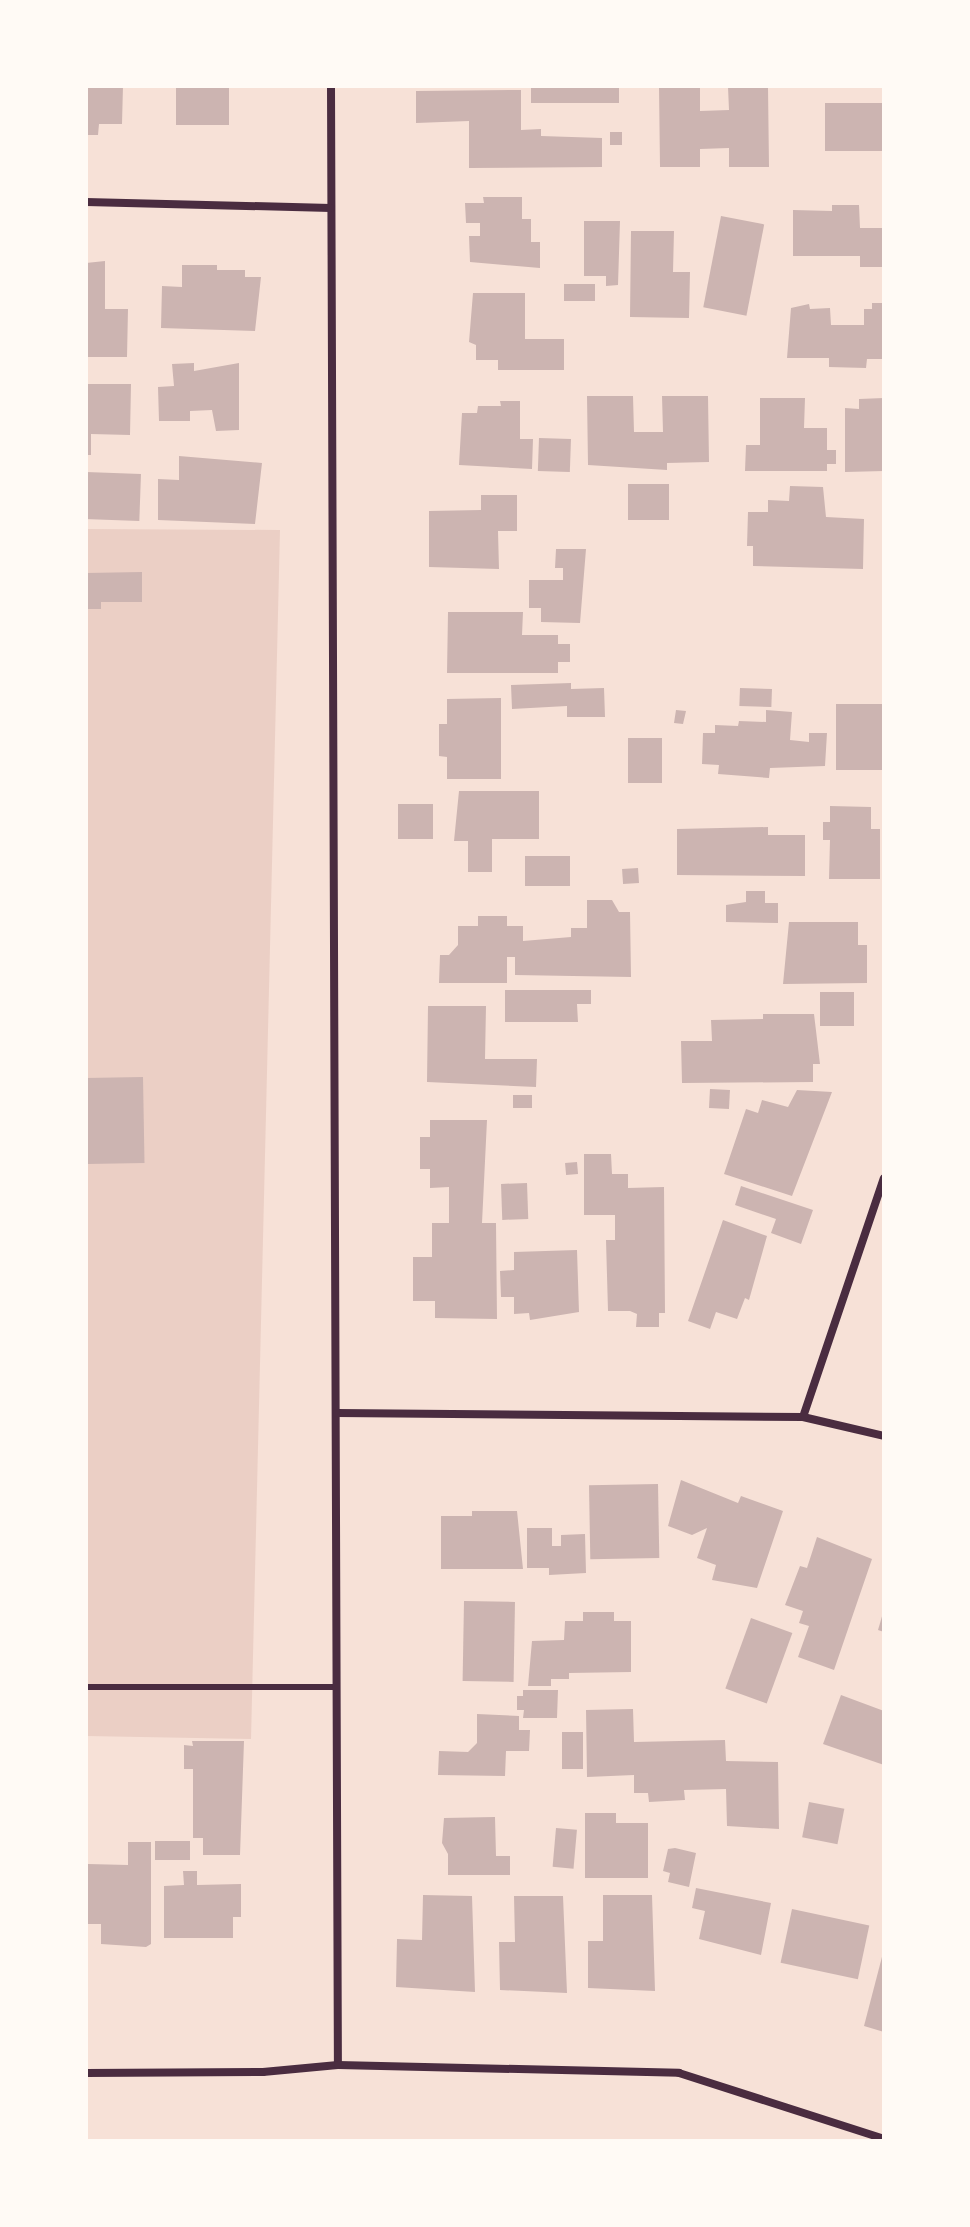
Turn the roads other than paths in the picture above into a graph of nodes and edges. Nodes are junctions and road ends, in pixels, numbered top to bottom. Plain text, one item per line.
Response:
1 (331, 86) edge
2 (86, 202) edge
3 (331, 208) junction
4 (884, 1178) edge
5 (337, 1413) junction
6 (803, 1417) junction
7 (884, 1436) edge
8 (86, 1687) edge
9 (334, 1687) junction
10 (338, 2065) junction
11 (86, 2073) edge
12 (884, 2139) edge

1 - 3 street
2 - 3 street
3 - 5 street
4 - 6 street
5 - 6 street
5 - 9 street
6 - 7 street
8 - 9 lane
9 - 10 street
10 - 11 street
10 - 12 street

